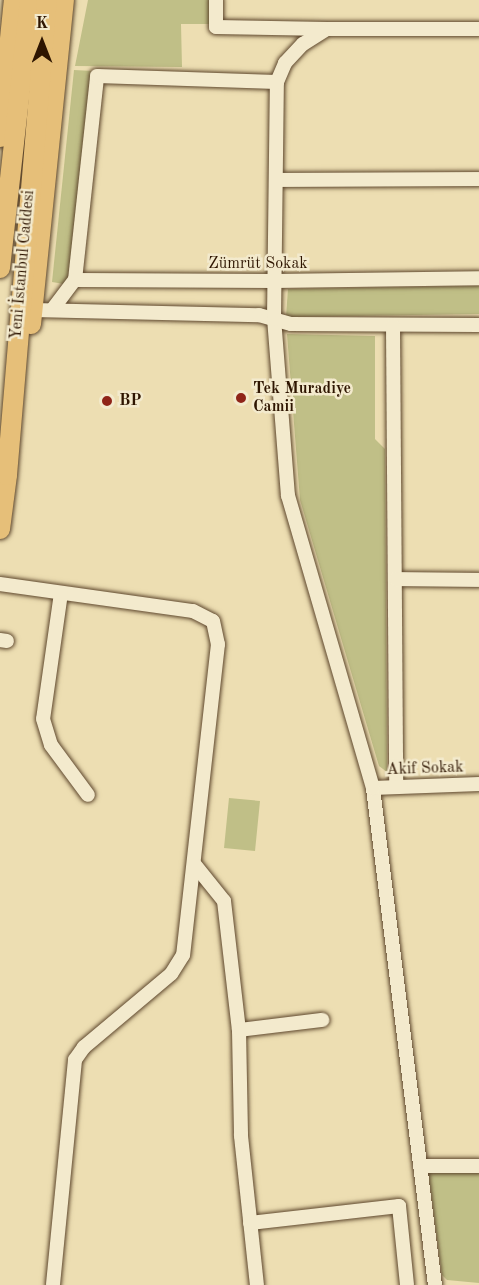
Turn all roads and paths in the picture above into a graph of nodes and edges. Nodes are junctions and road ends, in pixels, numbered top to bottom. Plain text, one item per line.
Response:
1 (14, 0) edge
2 (30, 0) edge
3 (47, 0) edge
4 (64, 0) edge
5 (216, 0) edge
6 (327, 29) junction
7 (479, 29) edge
8 (278, 82) junction
9 (0, 137) edge
10 (479, 179) edge
11 (276, 180) junction
12 (0, 268) edge
13 (479, 278) edge
14 (75, 280) junction
15 (274, 281) junction
16 (42, 310) junction
17 (274, 319) junction
18 (479, 325) edge
19 (393, 326) junction
20 (7, 475) junction
21 (0, 529) edge
22 (396, 579) junction
23 (479, 580) edge
24 (0, 584) edge
25 (61, 593) junction
26 (479, 784) edge
27 (396, 787) junction
28 (373, 788) junction
29 (88, 795) dead end
30 (195, 865) junction
31 (322, 1020) dead end
32 (239, 1030) junction
33 (420, 1166) junction
34 (479, 1166) edge
35 (250, 1223) junction
36 (53, 1285) edge
37 (256, 1285) edge
38 (407, 1285) edge
39 (435, 1285) edge

1 - 9 highway
2 - 12 highway, Yeni İstanbul Caddesi
3 - 20 highway, Yeni İstanbul Caddesi
4 - 16 highway
5 - 6 street
6 - 7 street
6 - 8 street
8 - 11 street
8 - 14 street
10 - 11 street
11 - 15 street
13 - 15 street, Zümrüt Sokak
14 - 15 street, Zümrüt Sokak
14 - 16 street
15 - 17 street
16 - 17 street
16 - 20 highway
17 - 19 street
17 - 28 street
18 - 19 street
19 - 22 street
20 - 21 highway, Yeni İstanbul Caddesi
22 - 23 street
22 - 27 street
24 - 25 street
25 - 29 street
25 - 30 street
26 - 27 street, Akif Sokak
27 - 28 street, Akif Sokak
28 - 33 street
30 - 32 street
30 - 36 street
31 - 32 street
32 - 35 street
33 - 34 street
33 - 39 street
35 - 37 street
35 - 38 street

